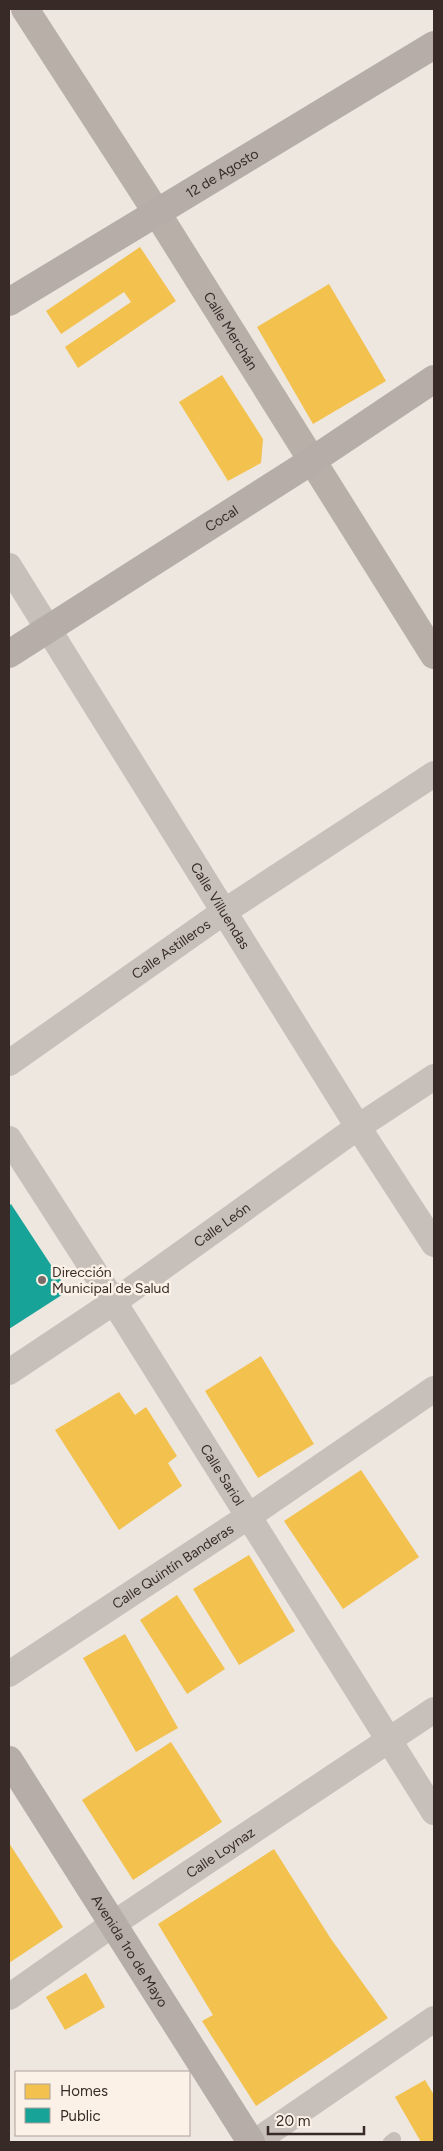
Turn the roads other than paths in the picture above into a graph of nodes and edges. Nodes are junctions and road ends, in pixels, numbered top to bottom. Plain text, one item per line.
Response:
1 (25, 9) edge
2 (434, 45) edge
3 (157, 213) junction
4 (9, 302) edge
5 (434, 378) edge
6 (313, 460) junction
7 (9, 566) edge
8 (47, 629) junction
9 (9, 654) edge
10 (434, 655) edge
11 (434, 774) edge
12 (225, 911) junction
13 (9, 1063) edge
14 (434, 1077) edge
15 (358, 1127) junction
16 (9, 1139) edge
17 (434, 1244) edge
18 (114, 1302) junction
19 (9, 1372) edge
20 (434, 1389) edge
21 (249, 1516) junction
22 (9, 1674) edge
23 (434, 1710) edge
24 (391, 1741) junction
25 (9, 1760) edge
26 (434, 1812) edge
27 (114, 1924) junction
28 (9, 1997) edge
29 (434, 2019) edge
30 (251, 2142) edge
31 (255, 2142) edge

1 - 3 street, Calle Merchán
2 - 3 main road, 12 de Agosto
3 - 4 main road, 12 de Agosto
3 - 6 street, Calle Merchán
5 - 6 main road, Cocal
6 - 8 main road, Cocal
6 - 10 street, Calle Merchán
7 - 8 street, Calle Villuendas
8 - 9 main road, Cocal
8 - 12 street, Calle Villuendas
11 - 12 street, Calle Astilleros
12 - 13 street, Calle Astilleros
12 - 15 street, Calle Villuendas
14 - 15 street, Calle León
15 - 17 street, Calle Villuendas
15 - 18 street, Calle León
16 - 18 street, Calle Sariol
18 - 19 street, Calle León
18 - 21 street, Calle Sariol
20 - 21 street, Calle Quintín Banderas
21 - 22 street, Calle Quintín Banderas
21 - 24 street, Calle Sariol
23 - 24 street, Calle Loynaz
24 - 26 street, Calle Sariol
24 - 27 street, Calle Loynaz
25 - 27 main road, Avenida 1ro de Mayo
27 - 28 street, Calle Loynaz
27 - 30 main road, Avenida 1ro de Mayo
29 - 31 street

